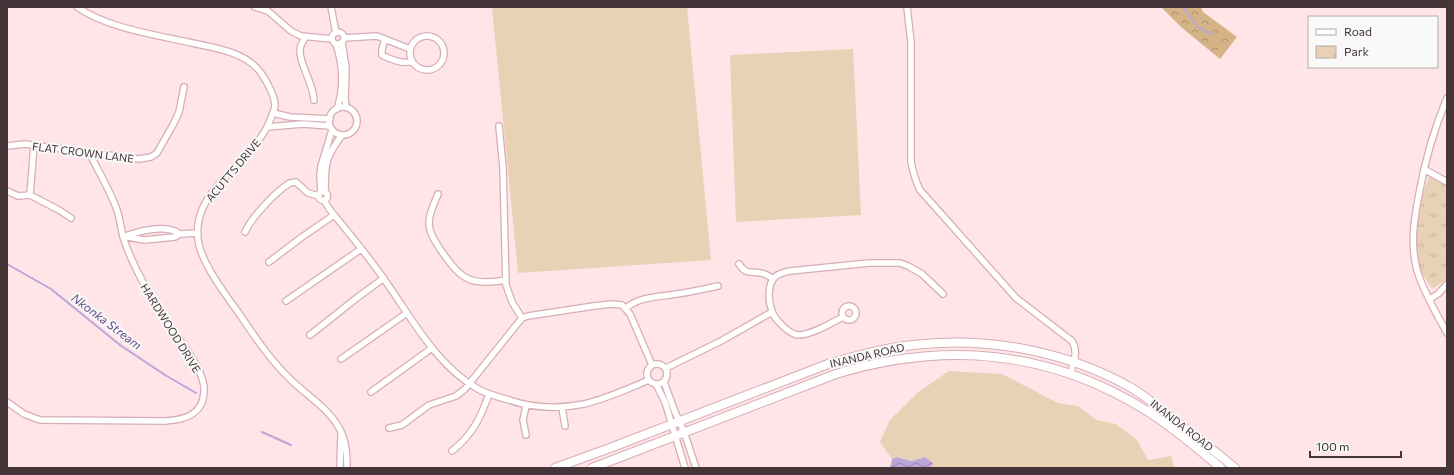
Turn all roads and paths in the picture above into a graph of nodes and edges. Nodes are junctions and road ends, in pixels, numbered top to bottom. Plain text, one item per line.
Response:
1 (76, 7) edge
2 (255, 7) edge
3 (331, 7) edge
4 (907, 7) edge
5 (336, 33) junction
6 (305, 38) junction
7 (332, 38) junction
8 (384, 39) junction
9 (341, 41) junction
10 (410, 49) junction
11 (412, 62) junction
12 (184, 87) dead end
13 (1447, 98) edge
14 (314, 100) dead end
15 (346, 108) junction
16 (337, 109) junction
17 (273, 112) junction
18 (330, 119) junction
19 (499, 126) dead end
20 (267, 127) junction
21 (331, 128) junction
22 (342, 136) junction
23 (34, 145) junction
24 (7, 146) edge
25 (89, 152) junction
26 (1424, 169) junction
27 (1447, 182) edge
28 (7, 191) edge
29 (322, 193) junction
30 (438, 194) dead end
31 (30, 196) junction
32 (334, 215) junction
33 (71, 218) dead end
34 (245, 232) dead end
35 (198, 233) junction
36 (180, 234) junction
37 (123, 236) junction
38 (361, 249) junction
39 (269, 262) dead end
40 (739, 264) dead end
41 (384, 278) junction
42 (773, 279) junction
43 (506, 280) junction
44 (1447, 284) edge
45 (718, 286) dead end
46 (943, 294) dead end
47 (1430, 299) junction
48 (286, 301) dead end
49 (626, 308) junction
50 (772, 312) junction
51 (407, 313) junction
52 (843, 316) dead end
53 (522, 318) junction
54 (1447, 333) edge
55 (310, 335) dead end
56 (432, 348) junction
57 (341, 359) dead end
58 (1073, 363) junction
59 (652, 365) junction
60 (666, 368) junction
61 (1070, 375) junction
62 (649, 380) junction
63 (664, 382) junction
64 (469, 384) junction
65 (656, 384) junction
66 (371, 392) dead end
67 (489, 394) junction
68 (7, 402) edge
69 (526, 406) junction
70 (562, 407) junction
71 (676, 423) junction
72 (565, 426) dead end
73 (389, 428) dead end
74 (341, 431) junction
75 (684, 432) junction
76 (526, 435) dead end
77 (675, 436) junction
78 (452, 451) dead end
79 (340, 468) edge
80 (347, 468) edge
81 (555, 468) edge
82 (592, 468) edge
83 (685, 468) edge
84 (696, 468) edge
85 (1221, 468) edge
86 (1235, 468) edge

1 - 17 street, ACUTTS DRIVE
2 - 6 street
3 - 5 street
4 - 58 street
5 - 7 street
5 - 9 street
6 - 7 street
6 - 14 street
7 - 9 street
8 - 9 street
8 - 10 street
8 - 11 street
9 - 15 street
9 - 16 street
10 - 11 street
10 - 11 street
12 - 25 street, FLAT CROWN LANE
13 - 26 street
15 - 16 street
15 - 22 street
16 - 18 street
17 - 18 street
17 - 20 street, ACUTTS DRIVE
18 - 21 street
19 - 43 street
20 - 21 street
20 - 35 street, ACUTTS DRIVE
21 - 22 street
21 - 29 street
22 - 29 street
23 - 24 street, FLAT CROWN LANE
23 - 25 street, FLAT CROWN LANE
23 - 31 street
25 - 37 street, HARDWOOD DRIVE
26 - 27 street
26 - 47 street
28 - 31 street
29 - 32 street
29 - 34 street
30 - 43 street
31 - 33 street
32 - 38 street
32 - 39 street
35 - 36 street
35 - 74 street, ACUTTS DRIVE
36 - 37 street
36 - 37 street
37 - 68 street, HARDWOOD DRIVE
38 - 41 street
38 - 48 street
40 - 42 street
41 - 51 street
41 - 55 street
42 - 46 street
42 - 50 street
43 - 53 street
44 - 47 street
45 - 49 street
47 - 54 street
49 - 53 street
49 - 59 street
50 - 52 street
50 - 60 street
51 - 56 street
51 - 57 street
53 - 64 street
56 - 64 street
56 - 66 street
58 - 61 street
58 - 71 main road, INANDA ROAD
58 - 86 main road, INANDA ROAD
59 - 60 street
59 - 62 street
60 - 63 street
61 - 75 main road, INANDA ROAD
61 - 85 main road, INANDA ROAD
62 - 65 street
62 - 70 street
63 - 65 street
63 - 71 street
64 - 67 street
64 - 73 street
65 - 71 street
67 - 69 street
67 - 78 street
69 - 70 street
69 - 76 street
70 - 72 street
71 - 75 street
71 - 77 street
71 - 81 main road, INANDA ROAD
74 - 79 street
74 - 80 street
75 - 77 main road, INANDA ROAD
75 - 84 street
77 - 82 main road, INANDA ROAD
77 - 83 street

